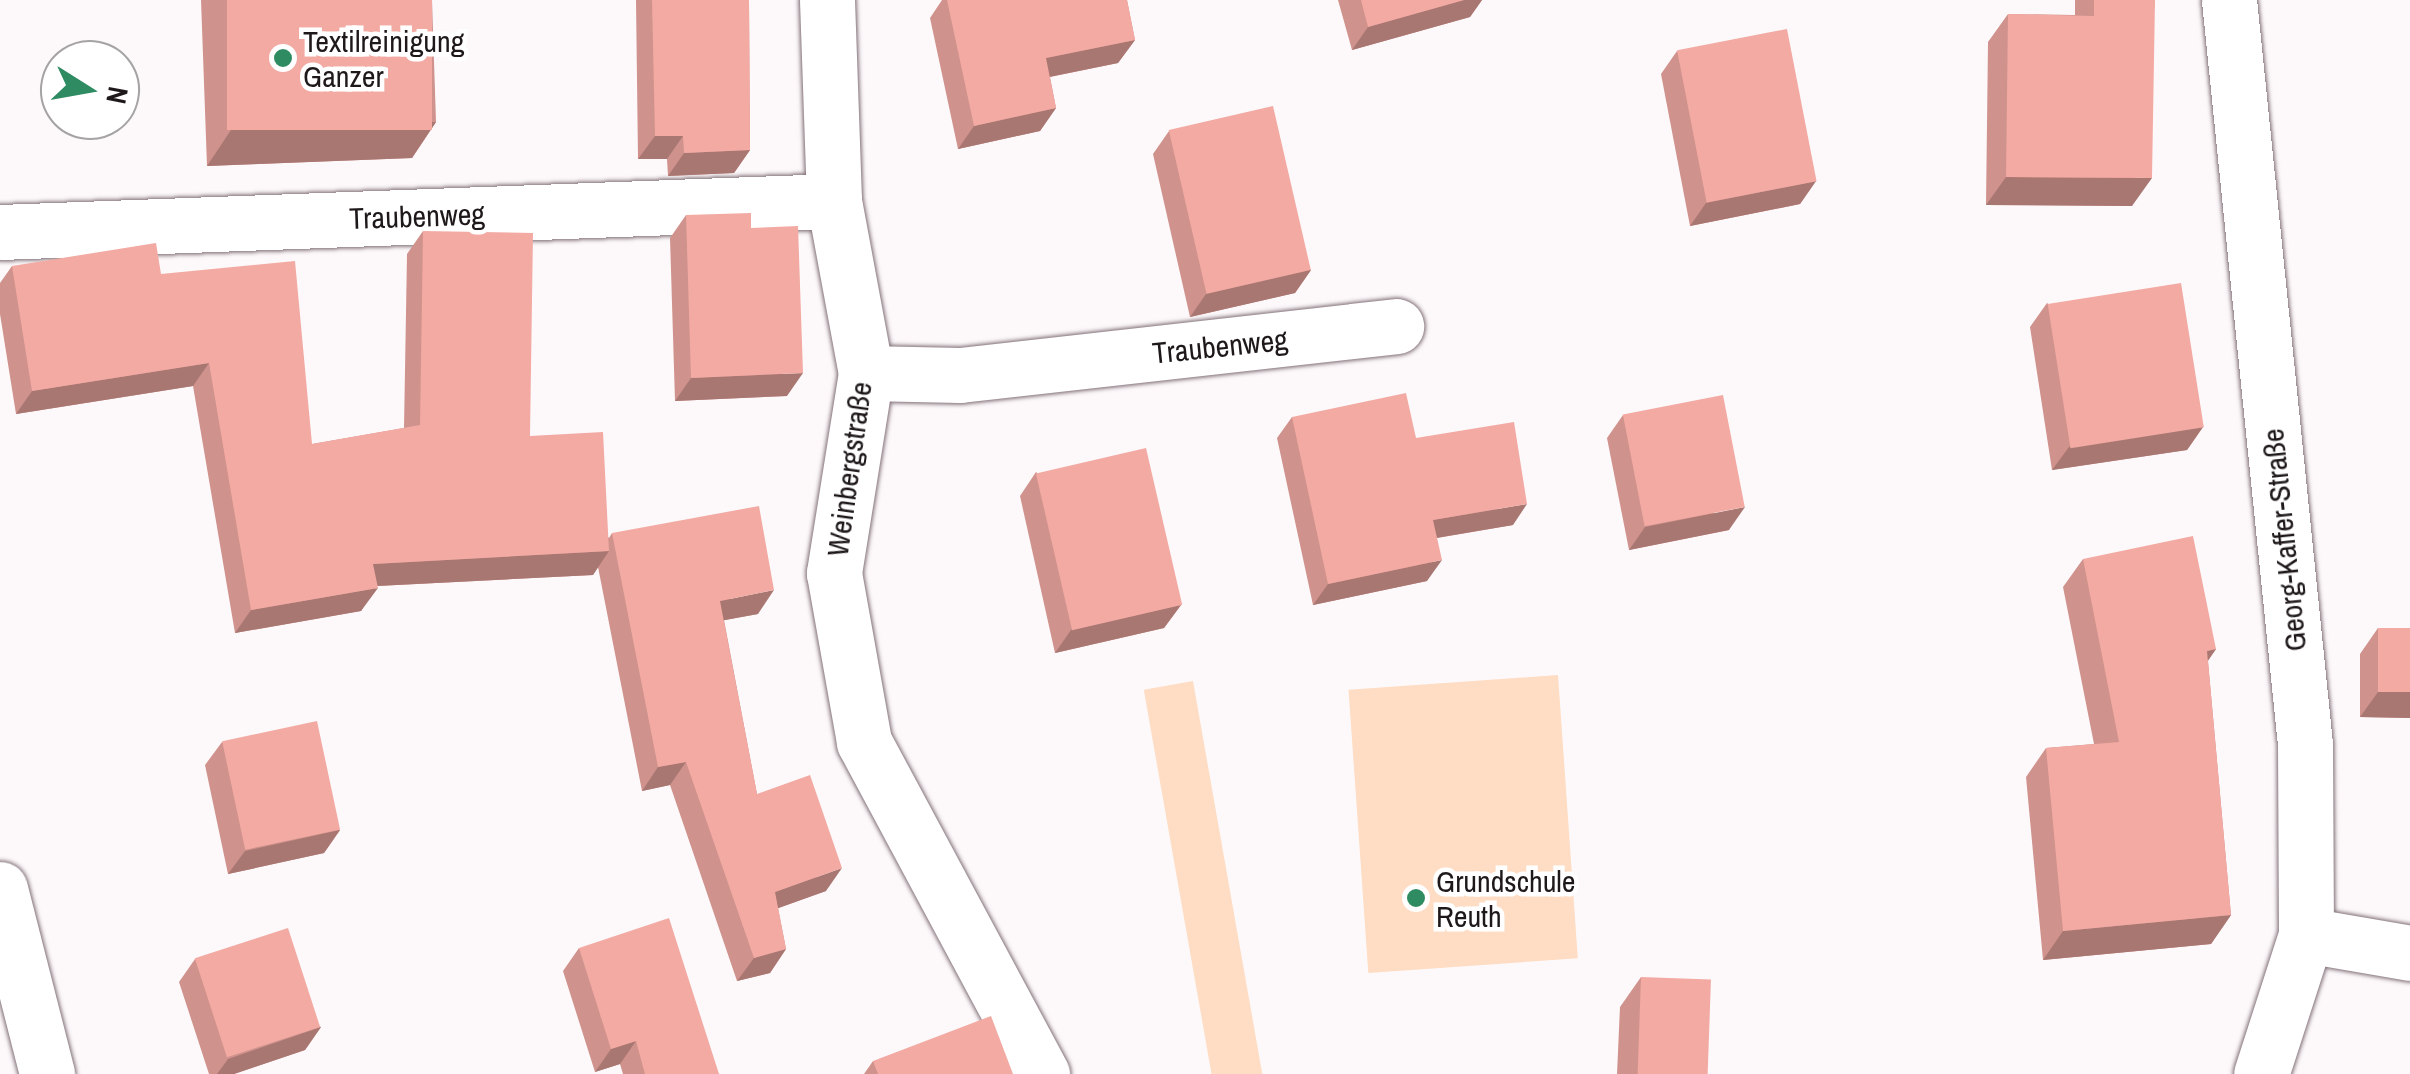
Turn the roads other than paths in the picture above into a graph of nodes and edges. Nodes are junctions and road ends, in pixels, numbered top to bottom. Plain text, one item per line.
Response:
1 (826, 0) edge
2 (2228, 0) edge
3 (834, 201) junction
4 (0, 232) edge
5 (1396, 326) dead end
6 (866, 373) junction
7 (0, 888) edge
8 (2306, 935) junction
9 (2410, 953) edge
10 (47, 1074) edge
11 (1042, 1074) edge
12 (2261, 1074) edge

1 - 3 street, Weinbergstraße
2 - 8 street, Georg-Kaffer-Straße
3 - 4 street, Traubenweg
3 - 6 street, Weinbergstraße
5 - 6 street, Traubenweg
6 - 11 street, Weinbergstraße
7 - 10 street
8 - 9 street
8 - 12 street, Georg-Kaffer-Straße

